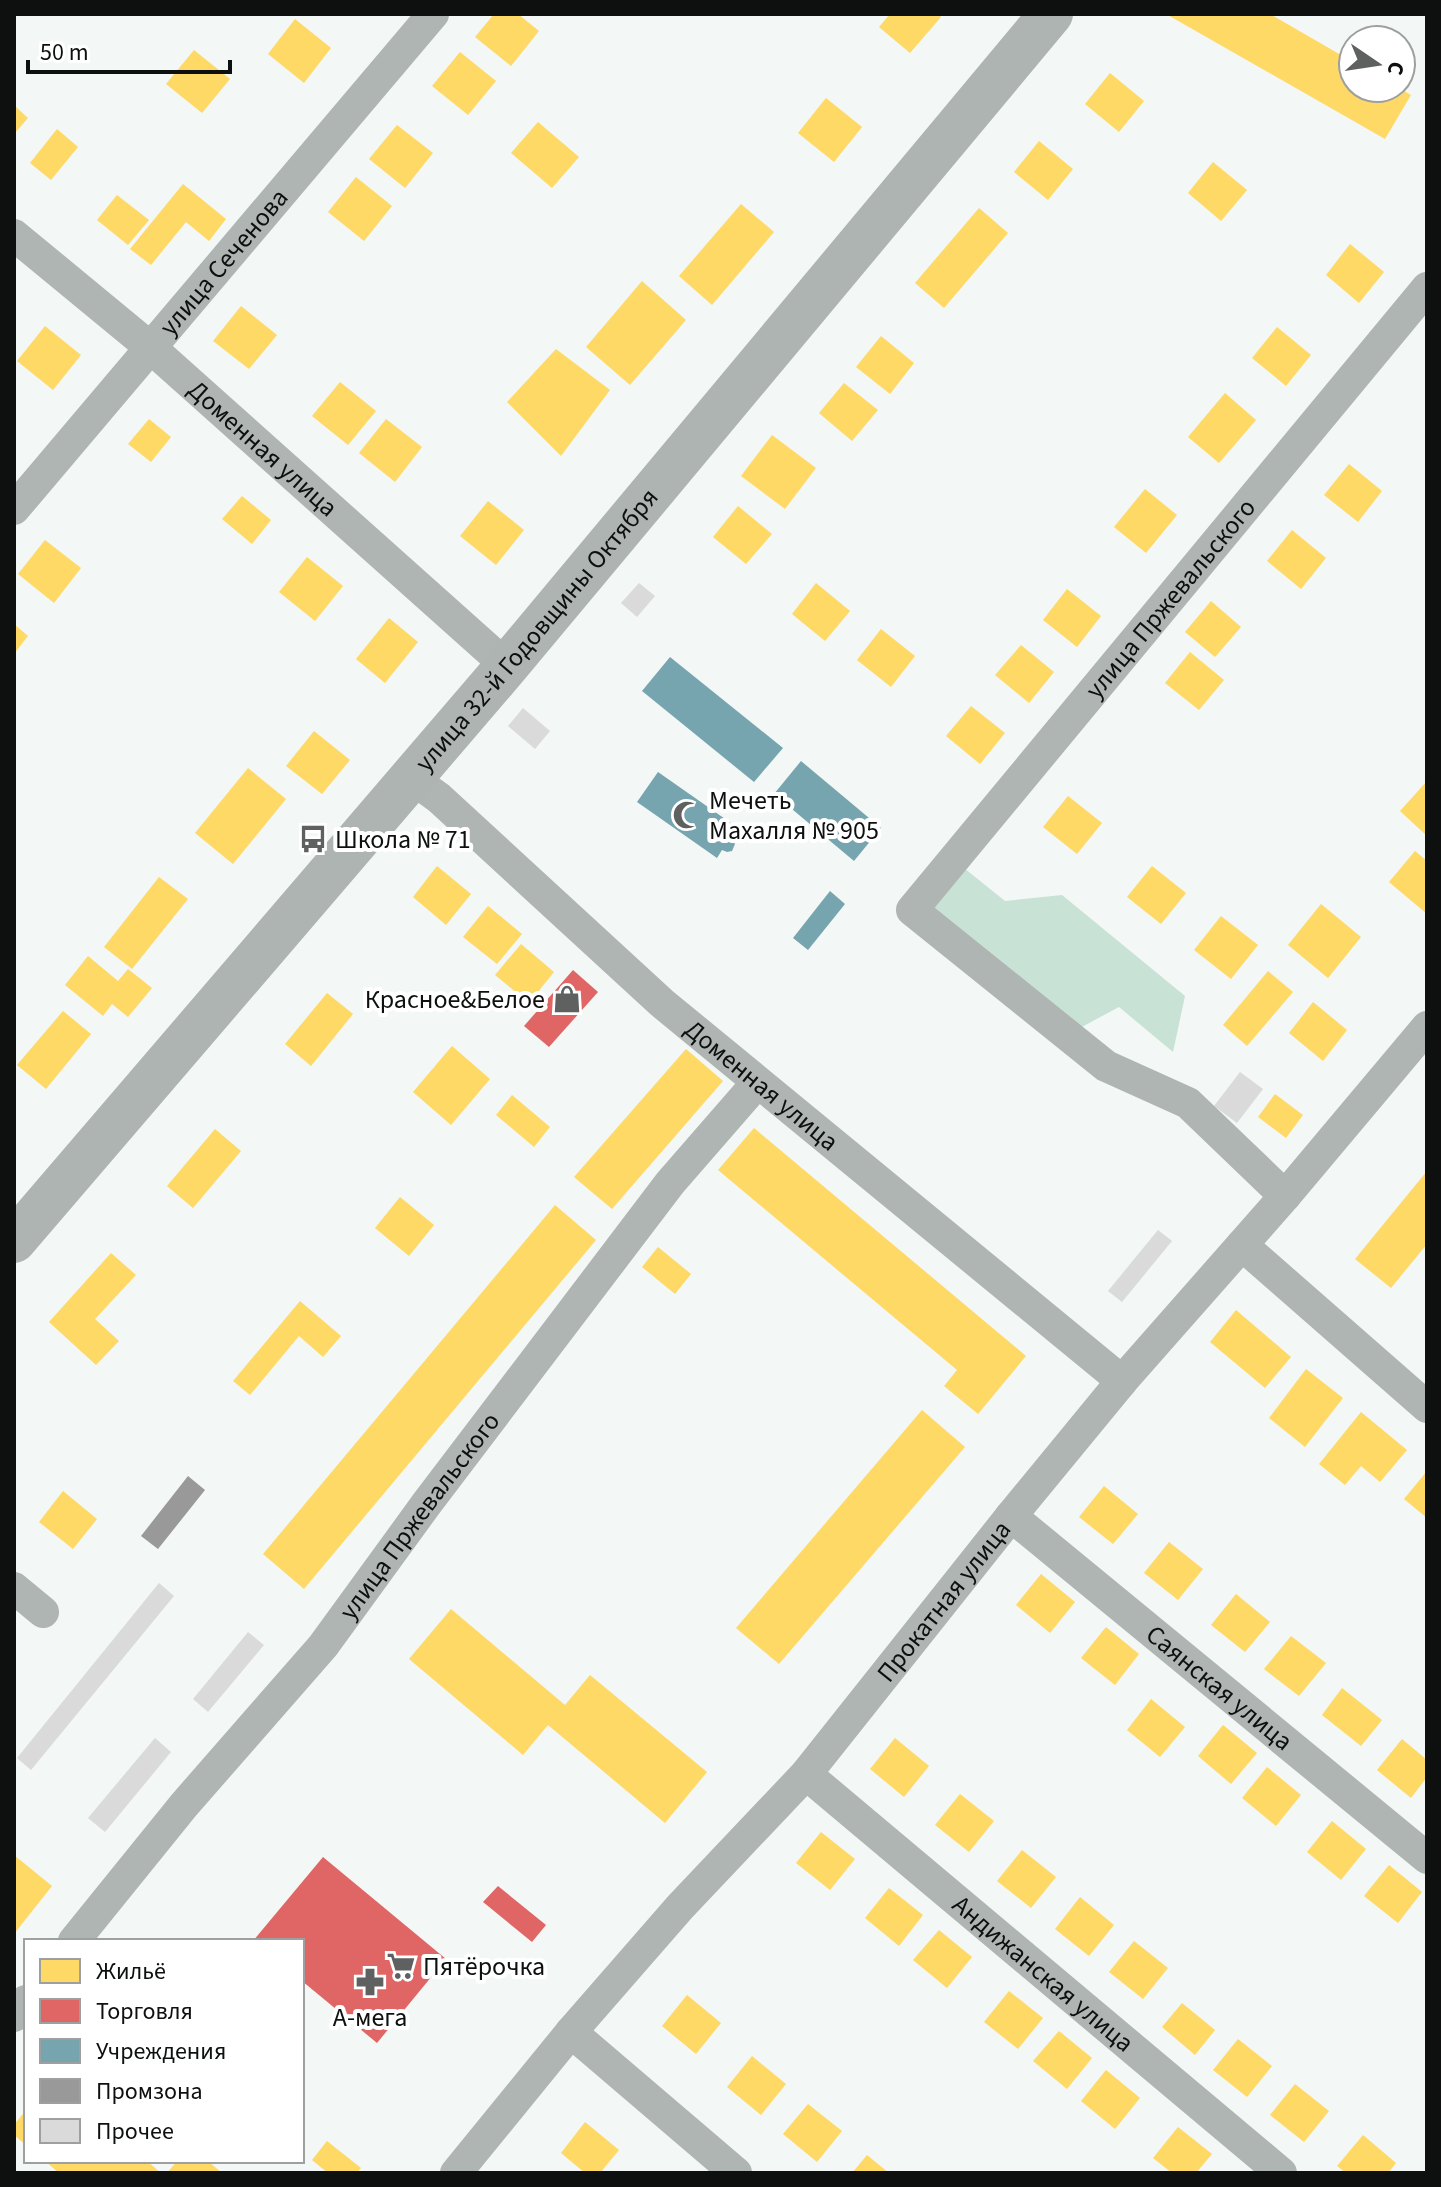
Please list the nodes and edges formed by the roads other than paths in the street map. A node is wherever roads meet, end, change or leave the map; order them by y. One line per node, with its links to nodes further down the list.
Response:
1 (433, 14): 5 (street, улица Сеченова)
2 (1051, 14): 7 (main road, улица 32-й Годовщины Октября)
3 (14, 235): 5 (street, Доменная улица)
4 (1427, 288): 11 (street, улица Пржевальского)
5 (151, 348): 6 (street, улица Сеченова); 7 (street, Доменная улица)
6 (14, 509)
7 (507, 666): 8 (main road, улица 32-й Годовщины Октября)
8 (410, 777): 10 (street, Доменная улица); 12 (main road, улица 32-й Годовщины Октября)
9 (1427, 1027): 11 (street, Прокатная улица)
10 (757, 1083): 14 (street, Доменная улица); 21 (street, улица Пржевальского)
11 (1285, 1196): 13 (street, Прокатная улица)
12 (14, 1241)
13 (1242, 1245): 14 (street, Прокатная улица); 15 (street)
14 (1122, 1381): 16 (street, Прокатная улица)
15 (1427, 1407)
16 (1011, 1516): 19 (street, Прокатная улица); 20 (street, Саянская улица)
17 (14, 1588): 18 (street)
18 (43, 1612)
19 (806, 1774): 22 (street, Прокатная улица); 25 (street, Андижанская улица)
20 (1427, 1858)
21 (76, 1939)
22 (571, 2032): 23 (street, Прокатная улица); 24 (street)
23 (456, 2173)
24 (736, 2173)
25 (1281, 2173)

